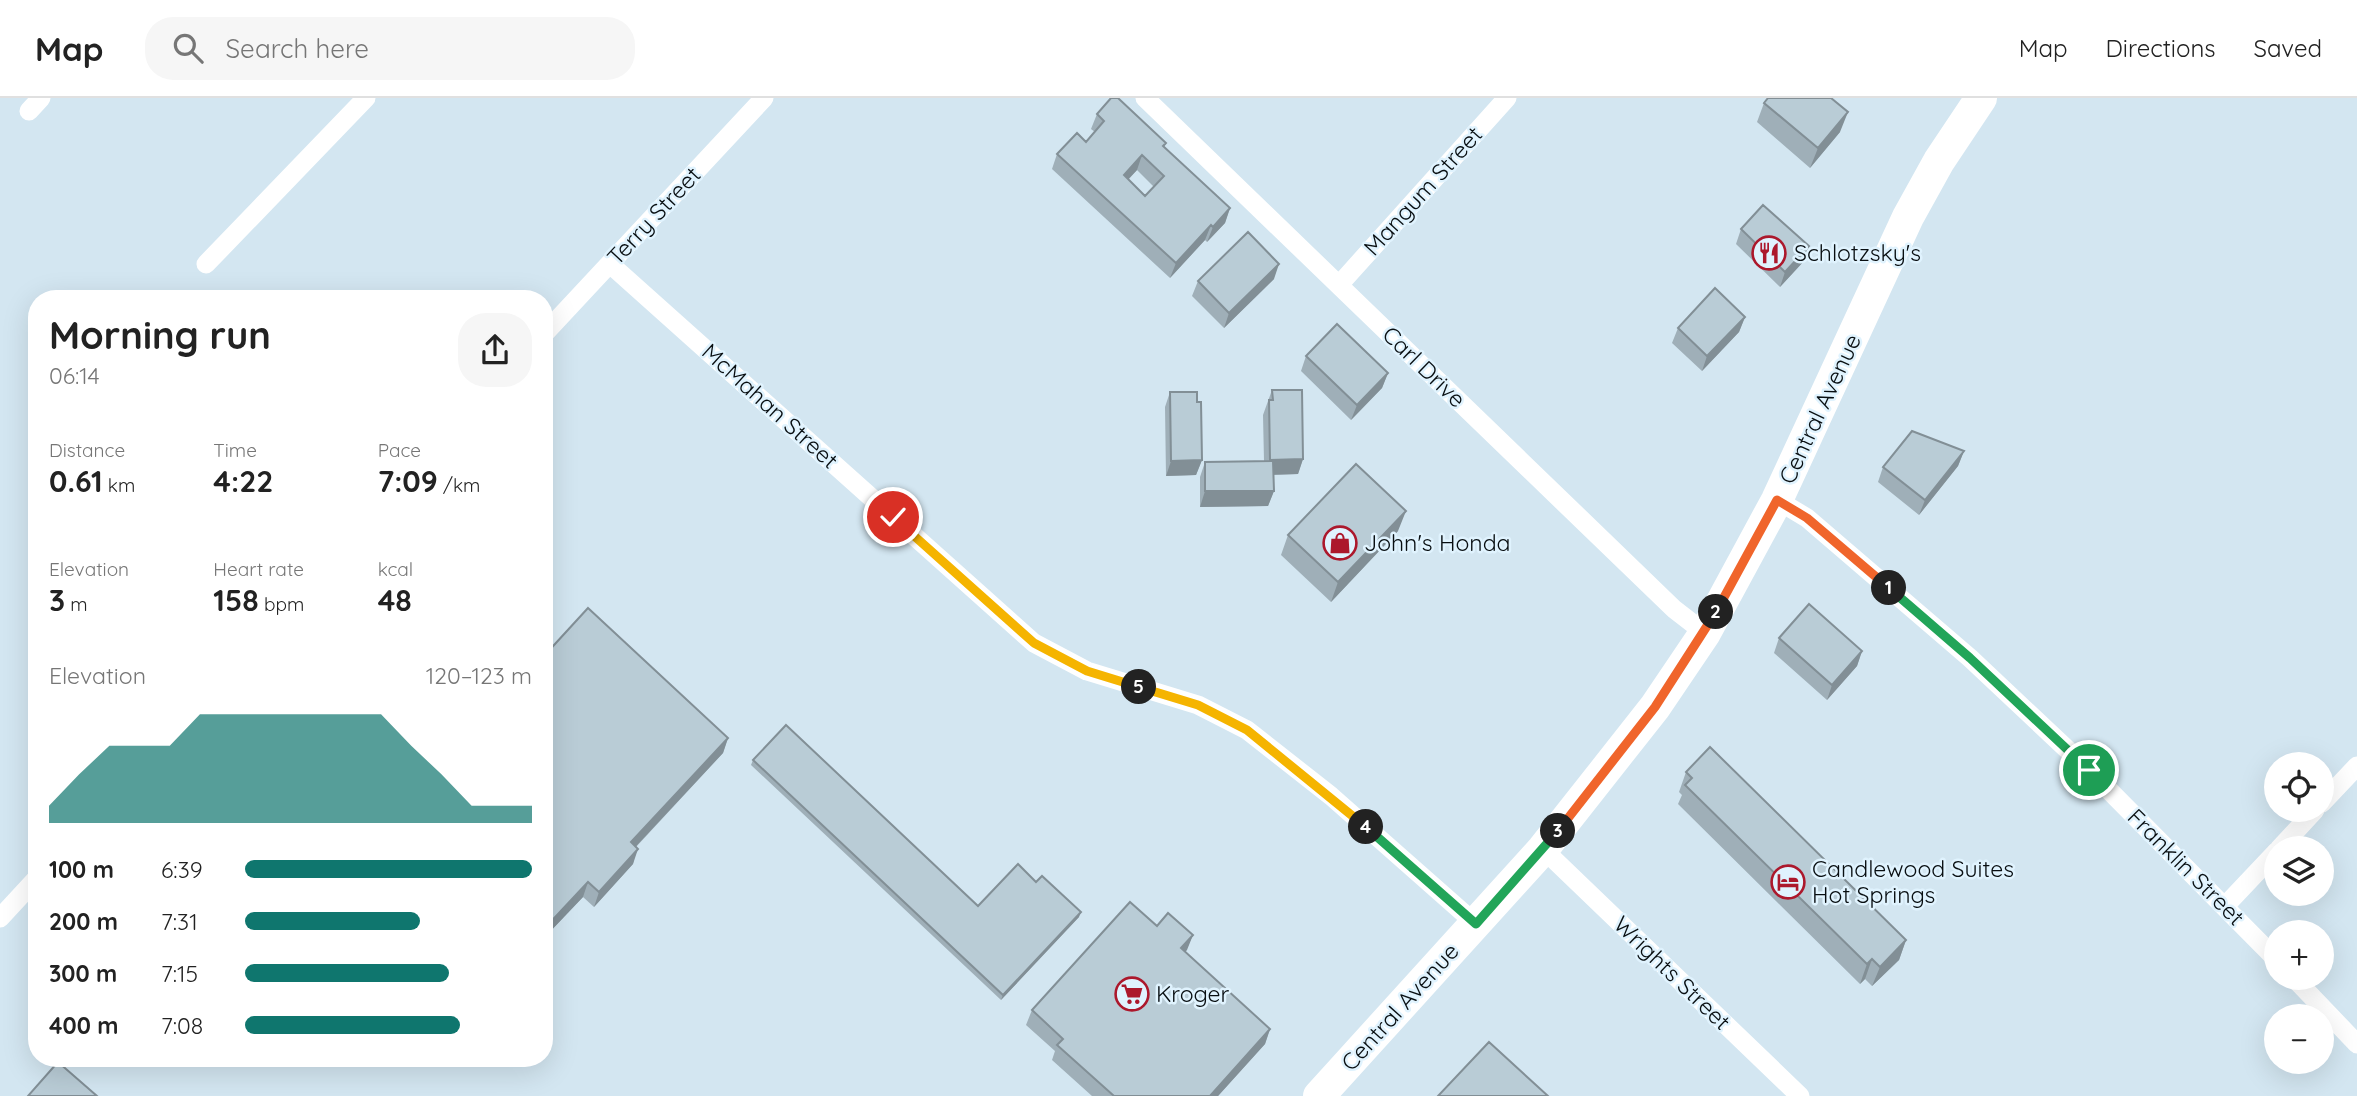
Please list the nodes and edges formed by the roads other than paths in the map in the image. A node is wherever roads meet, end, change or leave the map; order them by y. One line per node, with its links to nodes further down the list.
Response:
1 (366, 98): 6 (street)
2 (763, 98): 7 (street, Terry Street)
3 (1145, 98): 8 (street, Carl Drive)
4 (1507, 98): 8 (street, Mangum Street)
5 (1981, 98): 10 (main road, Central Avenue)
6 (206, 264)
7 (610, 264): 9 (street, Terry Street); 22 (street, McMahan Street)
8 (1339, 285): 11 (street, Carl Drive)
9 (553, 324)
10 (1777, 500): 11 (main road, Central Avenue); 20 (street, Franklin Street)
11 (1705, 633): 16 (main road, Central Avenue)
12 (2357, 766): 13 (street)
13 (2334, 790)
14 (2304, 822): 15 (street)
15 (2291, 836)
16 (1543, 849): 22 (main road, Central Avenue); 27 (street, Wrights Street)
17 (2264, 865): 20 (street)
18 (28, 883): 19 (street)
19 (7, 896): 21 (street)
20 (2225, 906): 23 (street, Franklin Street)
21 (0, 918)
22 (1476, 924): 26 (main road, Central Avenue)
23 (2264, 946)
24 (2305, 990): 25 (street)
25 (2357, 1044)
26 (1319, 1096)
27 (1800, 1096)

